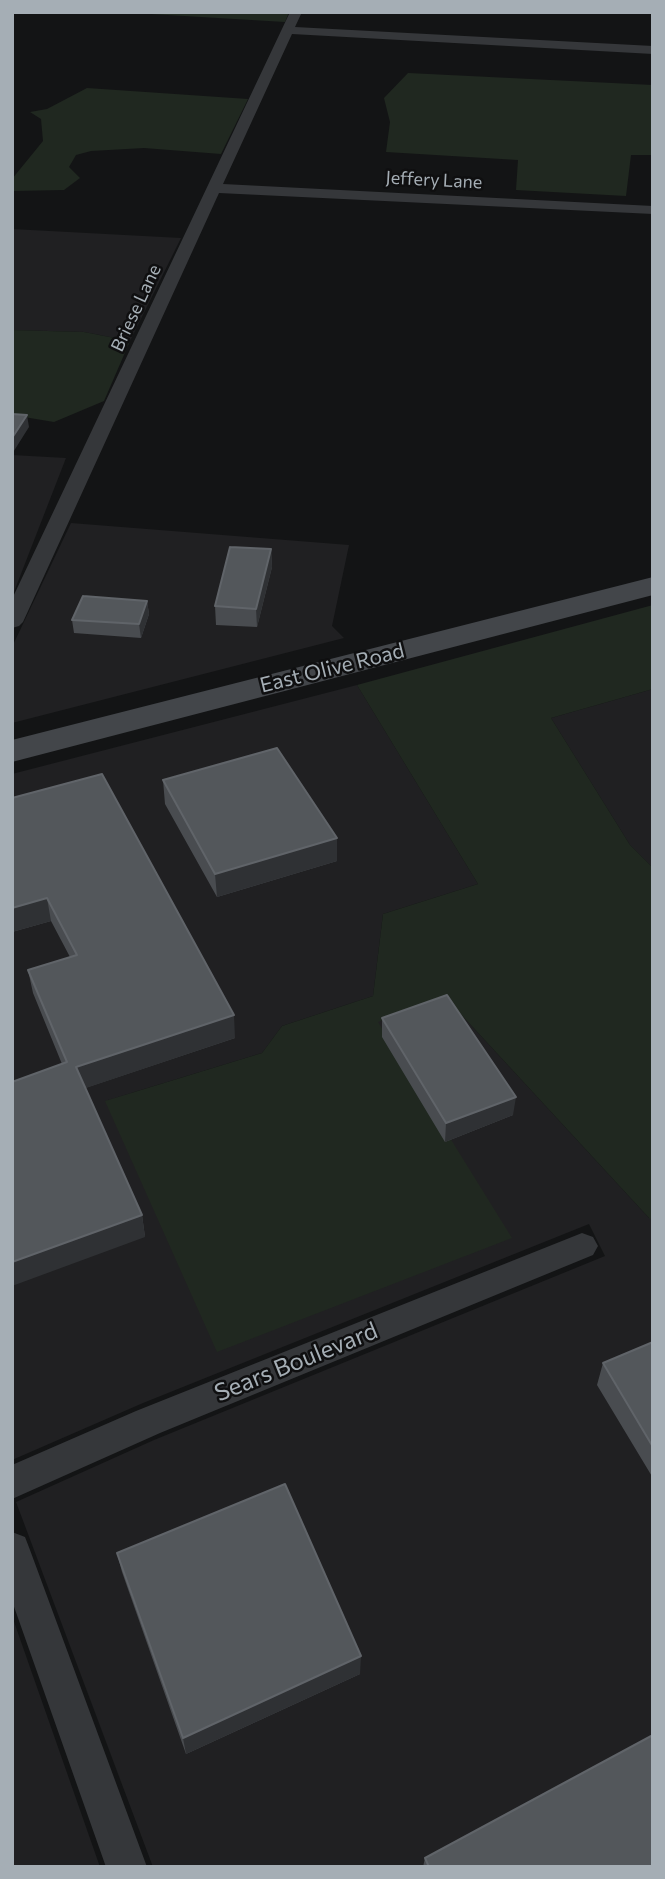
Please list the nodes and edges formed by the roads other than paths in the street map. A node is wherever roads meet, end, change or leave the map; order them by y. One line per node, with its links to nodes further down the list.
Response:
1 (296, 12): 2 (street, Briese Lane)
2 (287, 30): 3 (street); 4 (street, Briese Lane)
3 (653, 50)
4 (213, 188): 5 (street, Jeffery Lane); 7 (street, Briese Lane)
5 (653, 211)
6 (653, 586): 8 (street, East Olive Road)
7 (12, 622)
8 (12, 751)
9 (582, 1246): 10 (street, Sears Boulevard)
10 (12, 1482)
11 (12, 1550): 12 (street)
12 (127, 1867)

